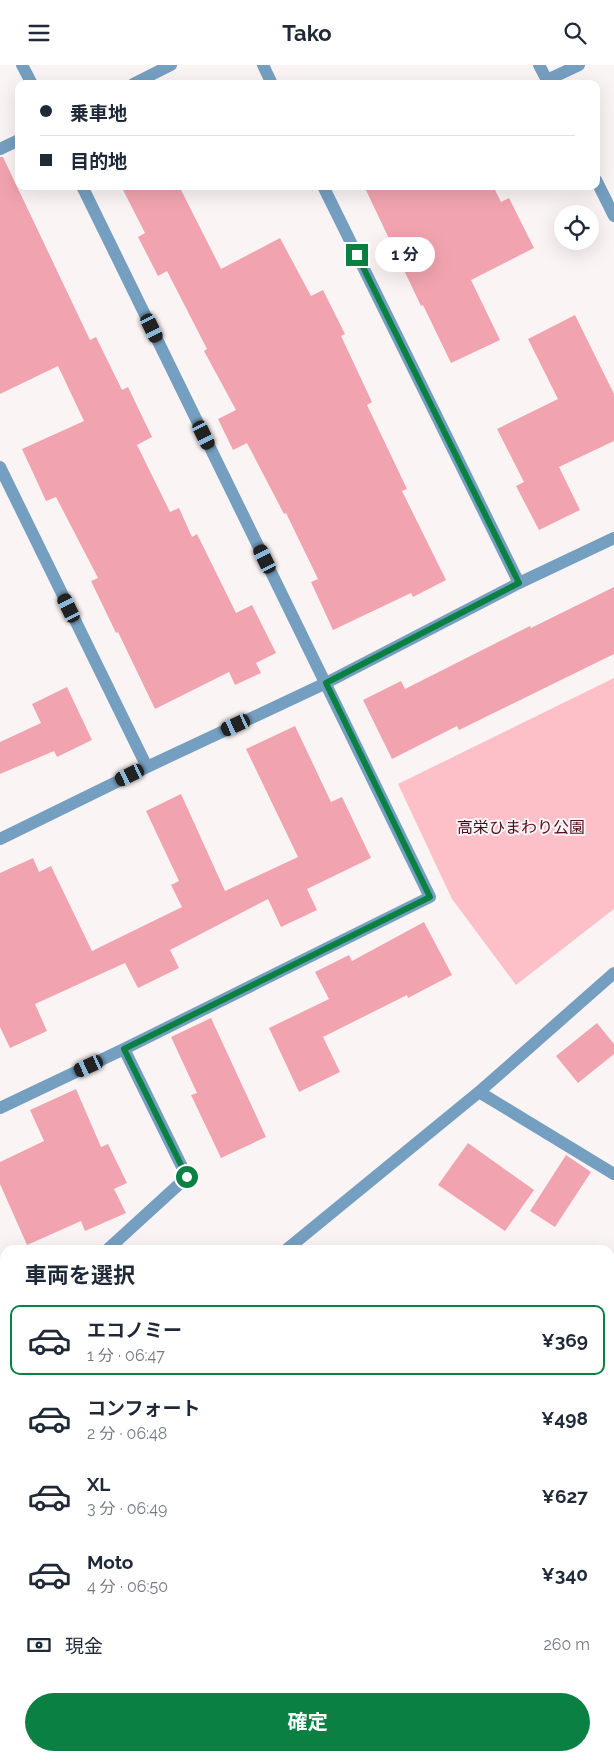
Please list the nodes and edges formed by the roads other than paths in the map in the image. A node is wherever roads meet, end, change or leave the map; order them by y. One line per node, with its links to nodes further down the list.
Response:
1 (22, 65): 6 (street)
2 (171, 65): 7 (street)
3 (263, 65): 8 (street)
4 (539, 65): 9 (street)
5 (579, 65): 10 (street)
6 (30, 80)
7 (141, 80)
8 (270, 80)
9 (547, 80)
10 (552, 80)
11 (15, 141): 12 (street)
12 (0, 149)
13 (600, 188): 16 (street)
14 (84, 190): 20 (street)
15 (325, 190): 19 (street)
16 (614, 216)
17 (0, 467): 21 (street)
18 (614, 538): 19 (street)
19 (519, 583): 20 (street)
20 (326, 683): 21 (street); 24 (street)
21 (147, 767): 22 (street)
22 (0, 839)
23 (614, 973): 25 (street)
24 (124, 1049): 26 (street); 28 (street)
25 (479, 1092): 27 (street); 29 (street)
26 (0, 1108)
27 (614, 1174)
28 (112, 1245)
29 (292, 1245)

